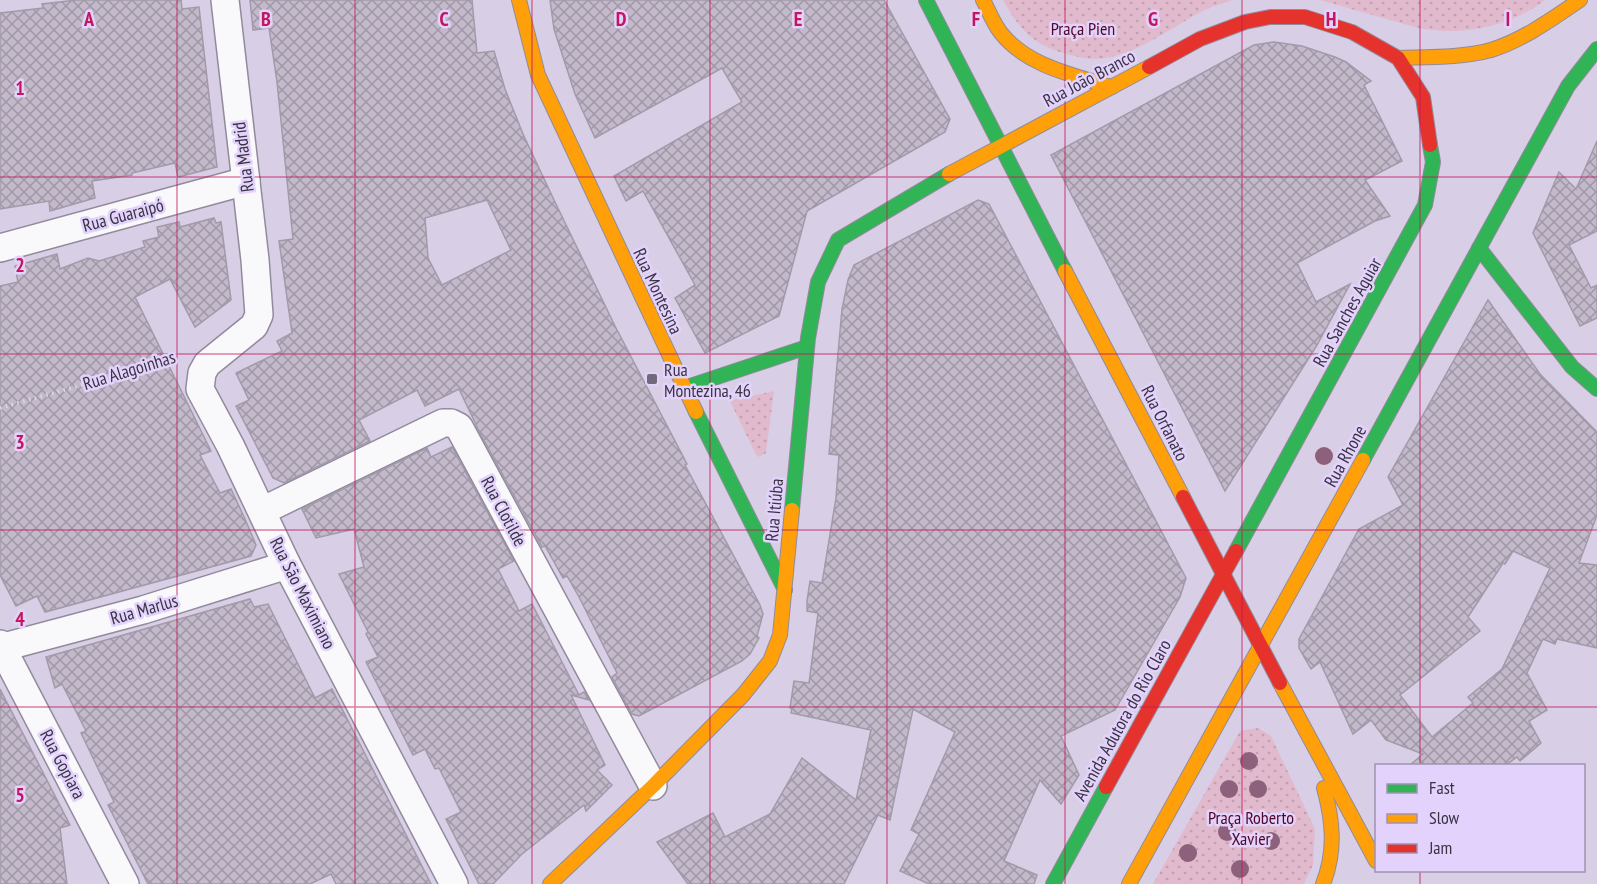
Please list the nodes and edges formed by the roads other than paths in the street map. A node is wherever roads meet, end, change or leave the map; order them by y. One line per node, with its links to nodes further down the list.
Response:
1 (225, 0): 10 (street, Rua Madrid)
2 (519, 0): 15 (main road, Rua Montesina)
3 (926, 0): 9 (main road, Rua Orfanato)
4 (983, 0): 8 (main road)
5 (1580, 0): 7 (main road)
6 (1597, 49): 12 (main road, Rua Rhone)
7 (1398, 58): 8 (main road, Rua João Branco); 19 (main road, Rua Sanches Aguiar)
8 (1112, 87): 9 (main road, Rua João Branco)
9 (1000, 146): 14 (main road, Rua Itiúba); 19 (main road, Rua Orfanato)
10 (246, 182): 11 (street, Rua Guaraipó); 13 (street, Rua Madrid)
11 (0, 248)
12 (1479, 248): 16 (main road); 21 (main road, Rua Rhone)
13 (259, 315): 17 (street, Rua São Maximiano)
14 (807, 347): 15 (main road); 20 (main road, Rua Itiúba)
15 (684, 388): 20 (main road, Rua Montesina)
16 (1597, 389)
17 (261, 511): 18 (street, Rua São Maximiano); 24 (street, Rua Clotilde)
18 (287, 565): 22 (street, Rua Marlus); 27 (street, Rua São Maximiano)
19 (1223, 573): 21 (main road, Rua Orfanato); 29 (main road, Avenida Adutora do Rio Claro)
20 (784, 590): 24 (main road, Rua Itiúba)
21 (1261, 645): 23 (main road, Rua Orfanato); 30 (main road, Rua Rhone)
22 (1, 646): 26 (street, Rua Gopiara)
23 (1310, 740): 25 (main road, Rua Orfanato); 31 (main road)
24 (653, 786): 28 (main road, Rua Itiúba)
25 (1375, 857)
26 (125, 884)
27 (454, 884)
28 (550, 884)
29 (1053, 884)
30 (1129, 884)
31 (1323, 884)

